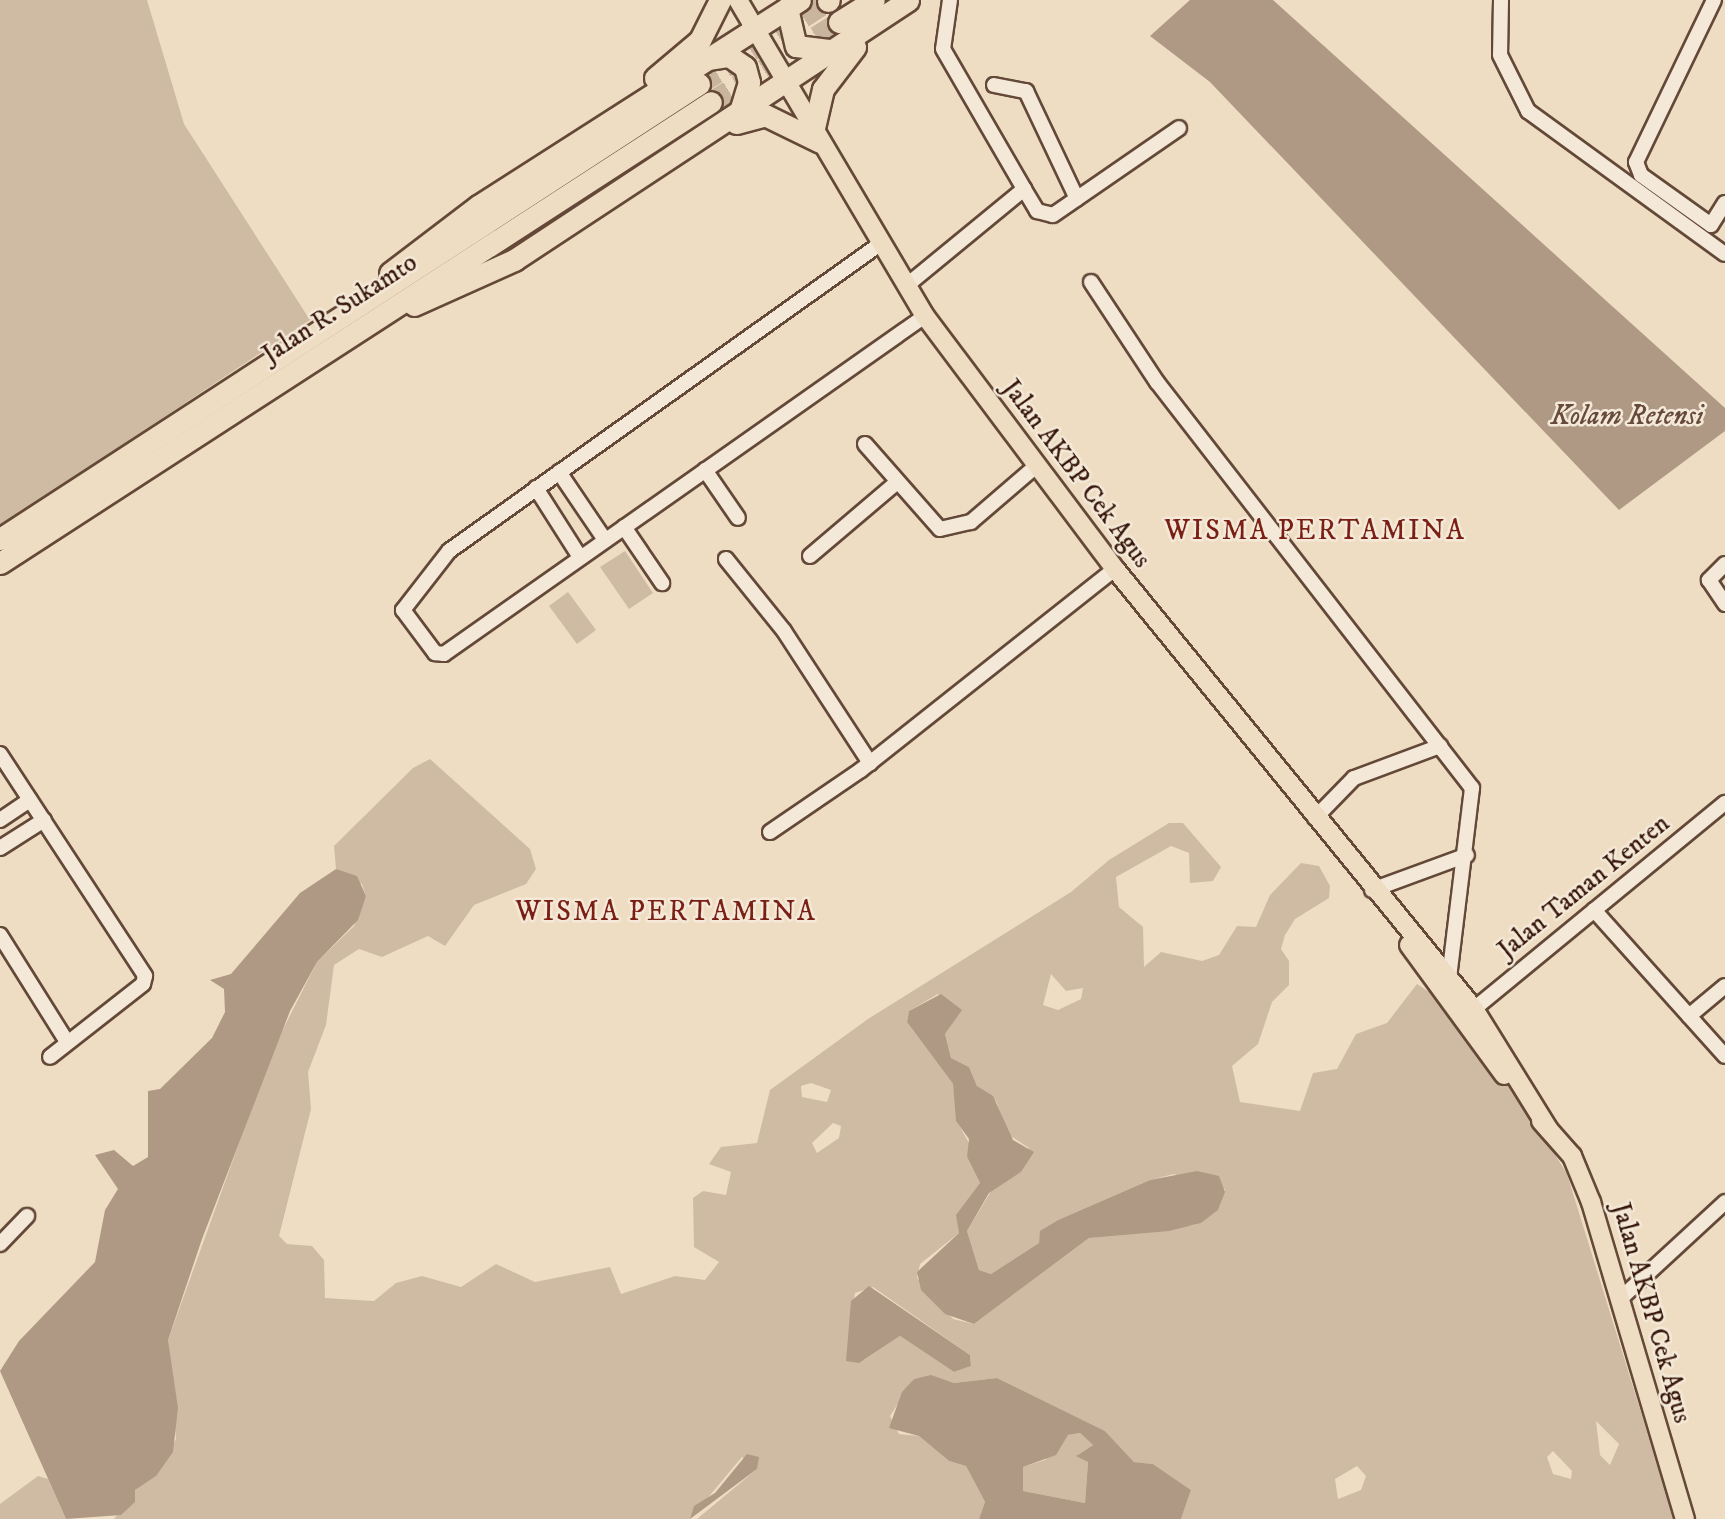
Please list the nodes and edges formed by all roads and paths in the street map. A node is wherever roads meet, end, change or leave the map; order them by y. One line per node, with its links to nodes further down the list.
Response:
1 (720, 0): 17 (highway)
2 (738, 0): 10 (main road, Jalan AKBP Cek Agus)
3 (874, 0): 9 (highway)
4 (950, 0): 21 (street)
5 (1501, 0): 26 (street)
6 (1714, 0): 24 (street)
7 (794, 4): 10 (highway); 11 (highway)
8 (901, 5): 11 (highway); 19 (highway)
9 (839, 22)
10 (754, 29): 12 (highway); 13 (main road, Jalan AKBP Cek Agus)
11 (835, 51): 13 (highway)
12 (707, 60): 16 (highway); 17 (highway)
13 (786, 85): 16 (highway); 19 (main road, Jalan AKBP Cek Agus)
14 (994, 85): 22 (street)
15 (705, 93): 31 (highway, Jalan R. Sukamto)
16 (740, 111): 20 (highway)
17 (601, 126): 31 (highway)
18 (1179, 128): 22 (street)
19 (817, 137): 20 (highway); 27 (main road, Jalan AKBP Cek Agus)
20 (678, 155): 31 (highway)
21 (1024, 189): 22 (street); 30 (street)
22 (1077, 199)
23 (1725, 203): 24 (street)
24 (1711, 225): 25 (street); 26 (street)
25 (1725, 234)
26 (1702, 238): 28 (street)
27 (880, 244): 30 (main road, Jalan AKBP Cek Agus); 36 (street)
28 (1725, 254)
29 (1091, 282): 51 (street)
30 (906, 286): 32 (main road, Jalan AKBP Cek Agus)
31 (368, 311): 41 (highway, Jalan R. Sukamto); 46 (highway, Jalan R. Sukamto)
32 (925, 316): 34 (main road, Jalan AKBP Cek Agus); 35 (street)
33 (865, 444): 37 (street)
34 (1035, 467): 37 (street); 48 (main road, Jalan AKBP Cek Agus)
35 (705, 471): 39 (street); 40 (street)
36 (559, 472): 38 (street); 42 (street)
37 (895, 484): 43 (street)
38 (536, 488): 44 (street); 44 (street)
39 (738, 517)
40 (624, 527): 42 (street); 49 (street)
41 (0, 539)
42 (605, 540): 44 (street)
43 (810, 556)
44 (580, 557)
45 (726, 559): 53 (street)
46 (0, 563)
47 (1725, 564): 50 (street)
48 (1115, 569): 53 (street); 56 (main road, Jalan AKBP Cek Agus)
49 (662, 583)
50 (1725, 604)
51 (1440, 746): 56 (street); 61 (street)
52 (0, 754): 54 (street)
53 (870, 763): 59 (street)
54 (30, 800): 57 (street); 58 (street)
55 (1725, 803): 63 (street, Jalan Taman Kenten)
56 (1315, 818): 62 (main road, Jalan AKBP Cek Agus)
57 (0, 820)
58 (44, 820): 60 (street); 69 (street)
59 (770, 832)
60 (0, 848)
61 (1467, 855): 62 (street); 65 (street)
62 (1372, 890): 65 (main road, Jalan AKBP Cek Agus); 72 (main road, Jalan AKBP Cek Agus)
63 (1594, 910): 67 (street, Jalan Taman Kenten); 68 (street)
64 (0, 935): 69 (street)
65 (1449, 976): 67 (main road, Jalan AKBP Cek Agus)
66 (1725, 986): 68 (street)
67 (1474, 1009): 72 (main road, Jalan AKBP Cek Agus)
68 (1689, 1016): 70 (street)
69 (67, 1042): 71 (street)
70 (1725, 1056)
71 (50, 1057)
72 (1549, 1130): 76 (main road, Jalan AKBP Cek Agus)
73 (1725, 1202): 76 (street)
74 (27, 1216): 75 (street)
75 (0, 1244)
76 (1620, 1299): 77 (main road, Jalan AKBP Cek Agus)
77 (1685, 1519)

